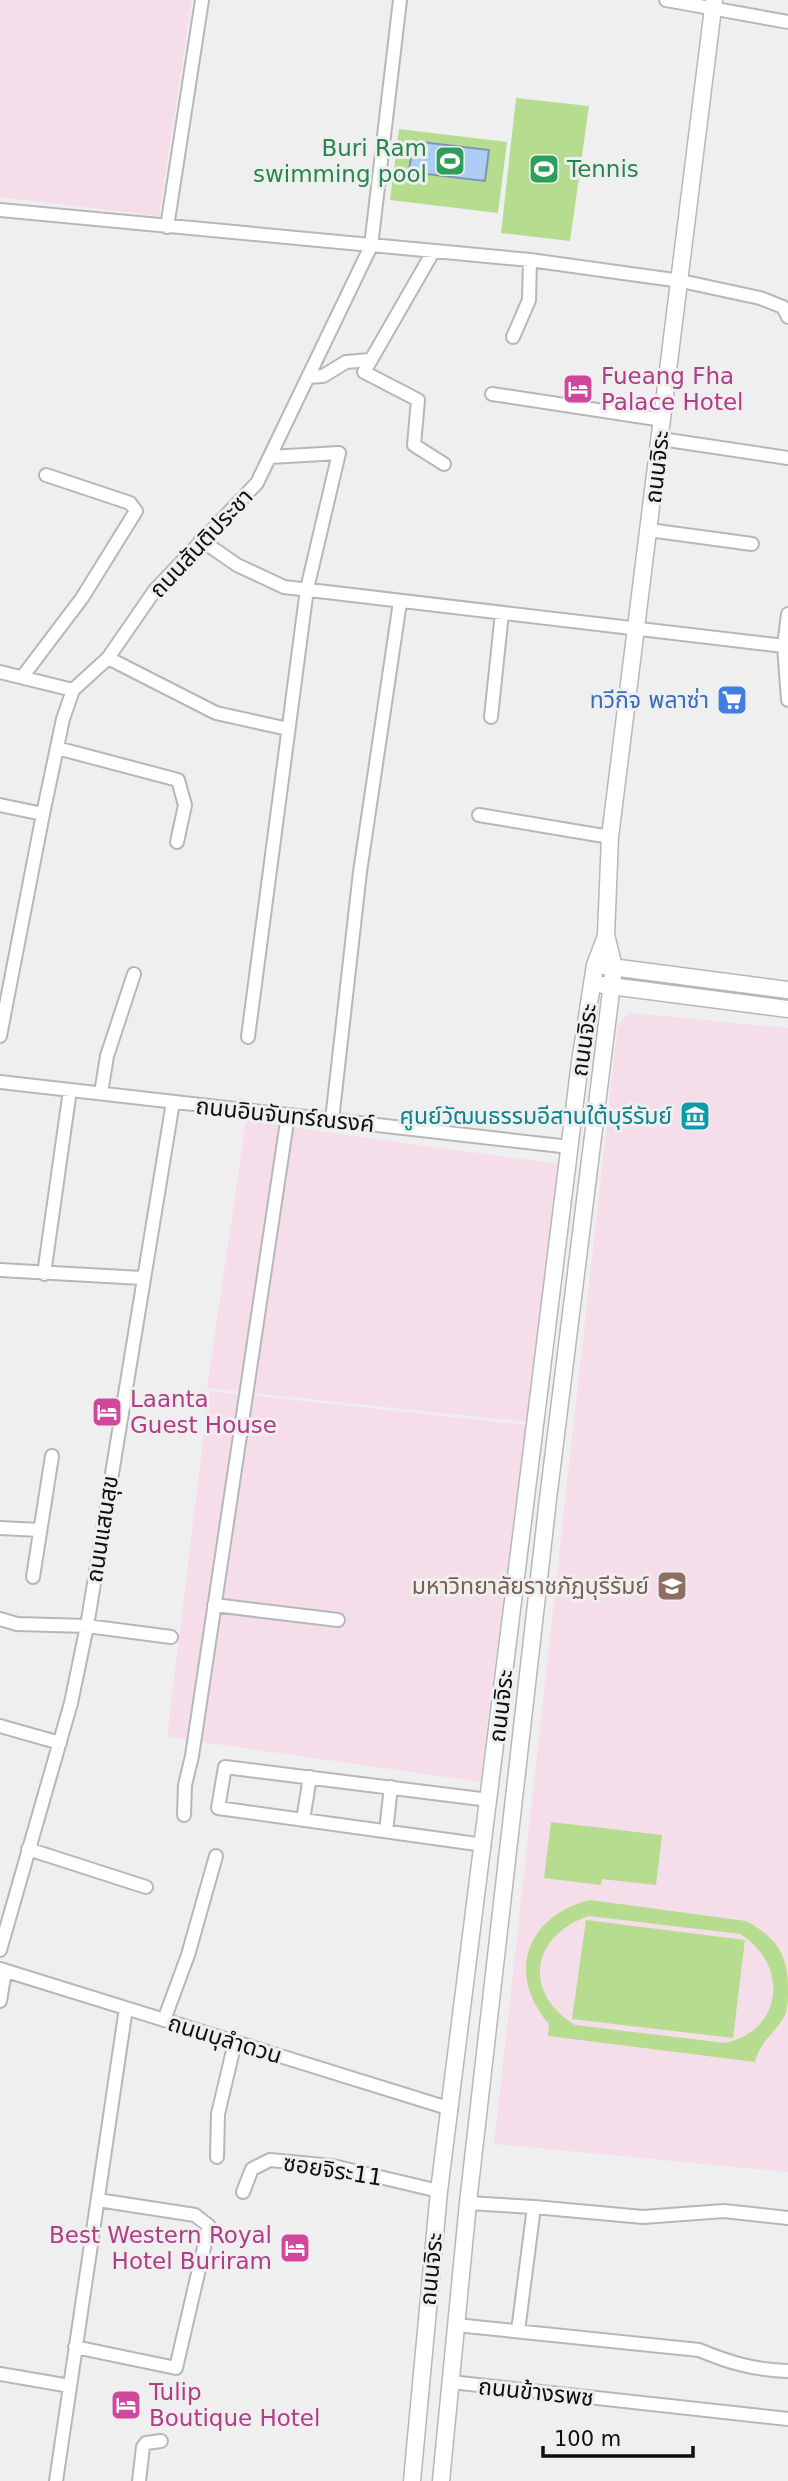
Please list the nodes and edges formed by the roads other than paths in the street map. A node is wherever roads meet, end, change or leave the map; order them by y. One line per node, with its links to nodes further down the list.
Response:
1 (202, 0): 7 (street)
2 (400, 0): 8 (street, ถนนสันติประชา)
3 (666, 0): 4 (street)
4 (714, 5): 5 (street); 11 (main road, ถนนจิระ)
5 (788, 22)
6 (0, 210): 7 (street)
7 (167, 227): 8 (street)
8 (371, 246): 9 (street); 15 (street, ถนนสันติประชา)
9 (433, 252): 10 (street); 14 (street)
10 (530, 260): 11 (street); 13 (street)
11 (681, 281): 12 (street); 17 (main road, ถนนจิระ)
12 (788, 317)
13 (513, 337)
14 (370, 360): 15 (street); 21 (street)
15 (308, 377): 19 (street, ถนนสันติประชา)
16 (492, 394): 17 (street)
17 (663, 420): 18 (main road, ถนนจิระ)
18 (661, 439): 20 (street); 23 (main road, ถนนจิระ)
19 (270, 457): 24 (street, ถนนสันติประชา); 26 (street)
20 (788, 458)
21 (444, 464)
22 (46, 475): 34 (street)
23 (649, 530): 25 (street); 30 (main road, ถนนจิระ)
24 (201, 540): 26 (street); 32 (street, ถนนสันติประชา)
25 (752, 544)
26 (307, 589): 27 (street); 38 (street)
27 (400, 602): 28 (street); 60 (street)
28 (502, 613): 30 (street); 37 (street)
29 (788, 614): 31 (street)
30 (637, 629): 31 (street); 43 (main road, ถนนจิระ)
31 (785, 646): 36 (street)
32 (108, 658): 35 (street, ถนนสันติประชา); 38 (street)
33 (0, 672): 34 (street)
34 (23, 677): 35 (street)
35 (73, 690): 39 (street)
36 (788, 700)
37 (491, 717)
38 (288, 729): 54 (street)
39 (57, 748): 41 (street); 44 (street)
40 (0, 805): 41 (street)
41 (43, 814): 53 (street)
42 (479, 815): 43 (street)
43 (610, 837): 45 (main road, ถนนจิระ)
44 (177, 842)
45 (606, 935): 46 (main road, ถนนจิระ); 47 (main road, ถนนจิระ)
46 (595, 965): 47 (main road); 49 (main road, ถนนจิระ)
47 (614, 967): 50 (main road, ถนนจิระ); 51 (main road)
48 (134, 974): 57 (street)
49 (592, 984): 50 (main road); 61 (main road, ถนนจิระ)
50 (612, 987): 52 (main road); 67 (main road, ถนนจิระ)
51 (788, 990)
52 (788, 1009)
53 (0, 1036)
54 (248, 1037)
55 (0, 1082): 56 (street, ถนนอินจันทร์ณรงค์)
56 (70, 1090): 57 (street, ถนนอินจันทร์ณรงค์); 63 (street)
57 (101, 1093): 58 (street, ถนนอินจันทร์ณรงค์)
58 (173, 1102): 59 (street, ถนนอินจันทร์ณรงค์); 64 (street, ถนนแสนสุข)
59 (288, 1115): 60 (street, ถนนอินจันทร์ณรงค์); 73 (street)
60 (332, 1120): 61 (street, ถนนอินจันทร์ณรงค์)
61 (570, 1147): 66 (main road, ถนนจิระ)
62 (0, 1270): 63 (street)
63 (44, 1274): 64 (street)
64 (142, 1278): 76 (street, ถนนแสนสุข)
65 (52, 1456): 71 (street)
66 (526, 1497): 67 (main road); 68 (main road, ถนนจิระ)
67 (548, 1499): 69 (main road, ถนนจิระ)
68 (523, 1521): 69 (main road); 82 (main road, ถนนจิระ)
69 (546, 1523): 97 (main road, ถนนจิระ)
70 (0, 1528): 71 (street)
71 (40, 1530): 72 (street)
72 (33, 1577)
73 (214, 1605): 75 (street); 83 (street)
74 (0, 1619): 76 (street)
75 (338, 1620)
76 (87, 1626): 77 (street); 79 (street, ถนนแสนสุข)
77 (172, 1637)
78 (0, 1726): 79 (street)
79 (60, 1743): 87 (street, ถนนแสนสุข)
80 (310, 1777): 81 (street); 84 (street); 84 (street)
81 (391, 1787): 82 (street); 85 (street)
82 (489, 1800): 86 (main road, ถนนจิระ)
83 (184, 1815)
84 (303, 1820): 85 (street)
85 (386, 1831): 86 (street)
86 (484, 1845): 96 (main road, ถนนจิระ)
87 (28, 1849): 89 (street); 90 (street, ถนนแสนสุข)
88 (216, 1856): 94 (street)
89 (146, 1887)
90 (0, 1950)
91 (3, 1970): 92 (street); 93 (street, ถนนบุลำดวน)
92 (0, 2000)
93 (126, 2008): 94 (street, ถนนบุลำดวน); 101 (street)
94 (164, 2020): 95 (street, ถนนบุลำดวน)
95 (235, 2042): 96 (street, ถนนบุลำดวน); 98 (street)
96 (451, 2109): 97 (main road); 99 (main road, ถนนจิระ)
97 (478, 2114): 102 (main road, ถนนจิระ)
98 (217, 2157)
99 (439, 2191): 100 (street, ซอยจิระ11); 116 (main road, ถนนจิระ)
100 (243, 2192)
101 (98, 2200): 107 (street); 107 (street)
102 (468, 2203): 103 (street); 105 (main road, ถนนจิระ)
103 (534, 2207): 104 (street); 106 (street)
104 (788, 2218)
105 (456, 2325): 106 (street); 110 (main road, ถนนจิระ)
106 (518, 2332): 108 (street)
107 (75, 2347): 111 (street)
108 (788, 2371)
109 (0, 2374): 111 (street)
110 (451, 2382): 112 (street, ถนนข้างรพช); 117 (main road, ถนนจิระ)
111 (70, 2386): 114 (street)
112 (788, 2419)
113 (161, 2441): 115 (street)
114 (56, 2481)
115 (139, 2481)
116 (412, 2481)
117 (441, 2481)

